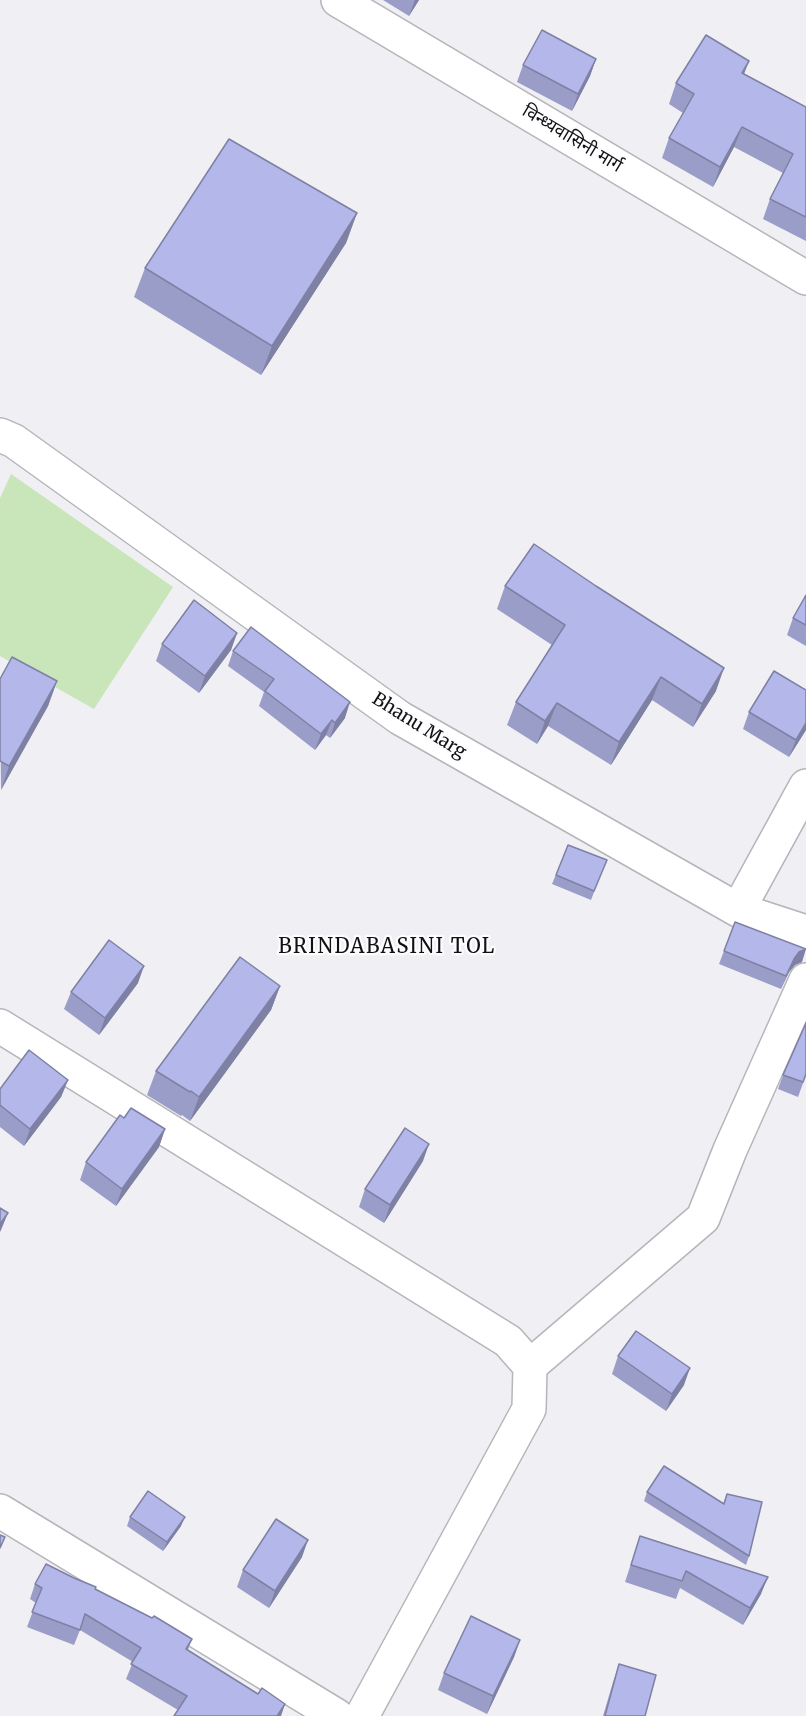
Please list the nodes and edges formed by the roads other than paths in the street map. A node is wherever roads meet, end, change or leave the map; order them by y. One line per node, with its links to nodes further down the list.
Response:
1 (338, 0): 2 (street, विन्ध्यवासिनी मार्ग)
2 (806, 278)
3 (0, 435): 5 (street, Bhanu Marg)
4 (806, 786): 5 (street)
5 (738, 910): 6 (street, Bhanu Marg)
6 (806, 932)
7 (806, 980): 9 (street)
8 (0, 1026): 9 (street)
9 (530, 1366): 12 (street)
10 (0, 1512): 11 (street)
11 (337, 1716)
12 (362, 1716)

